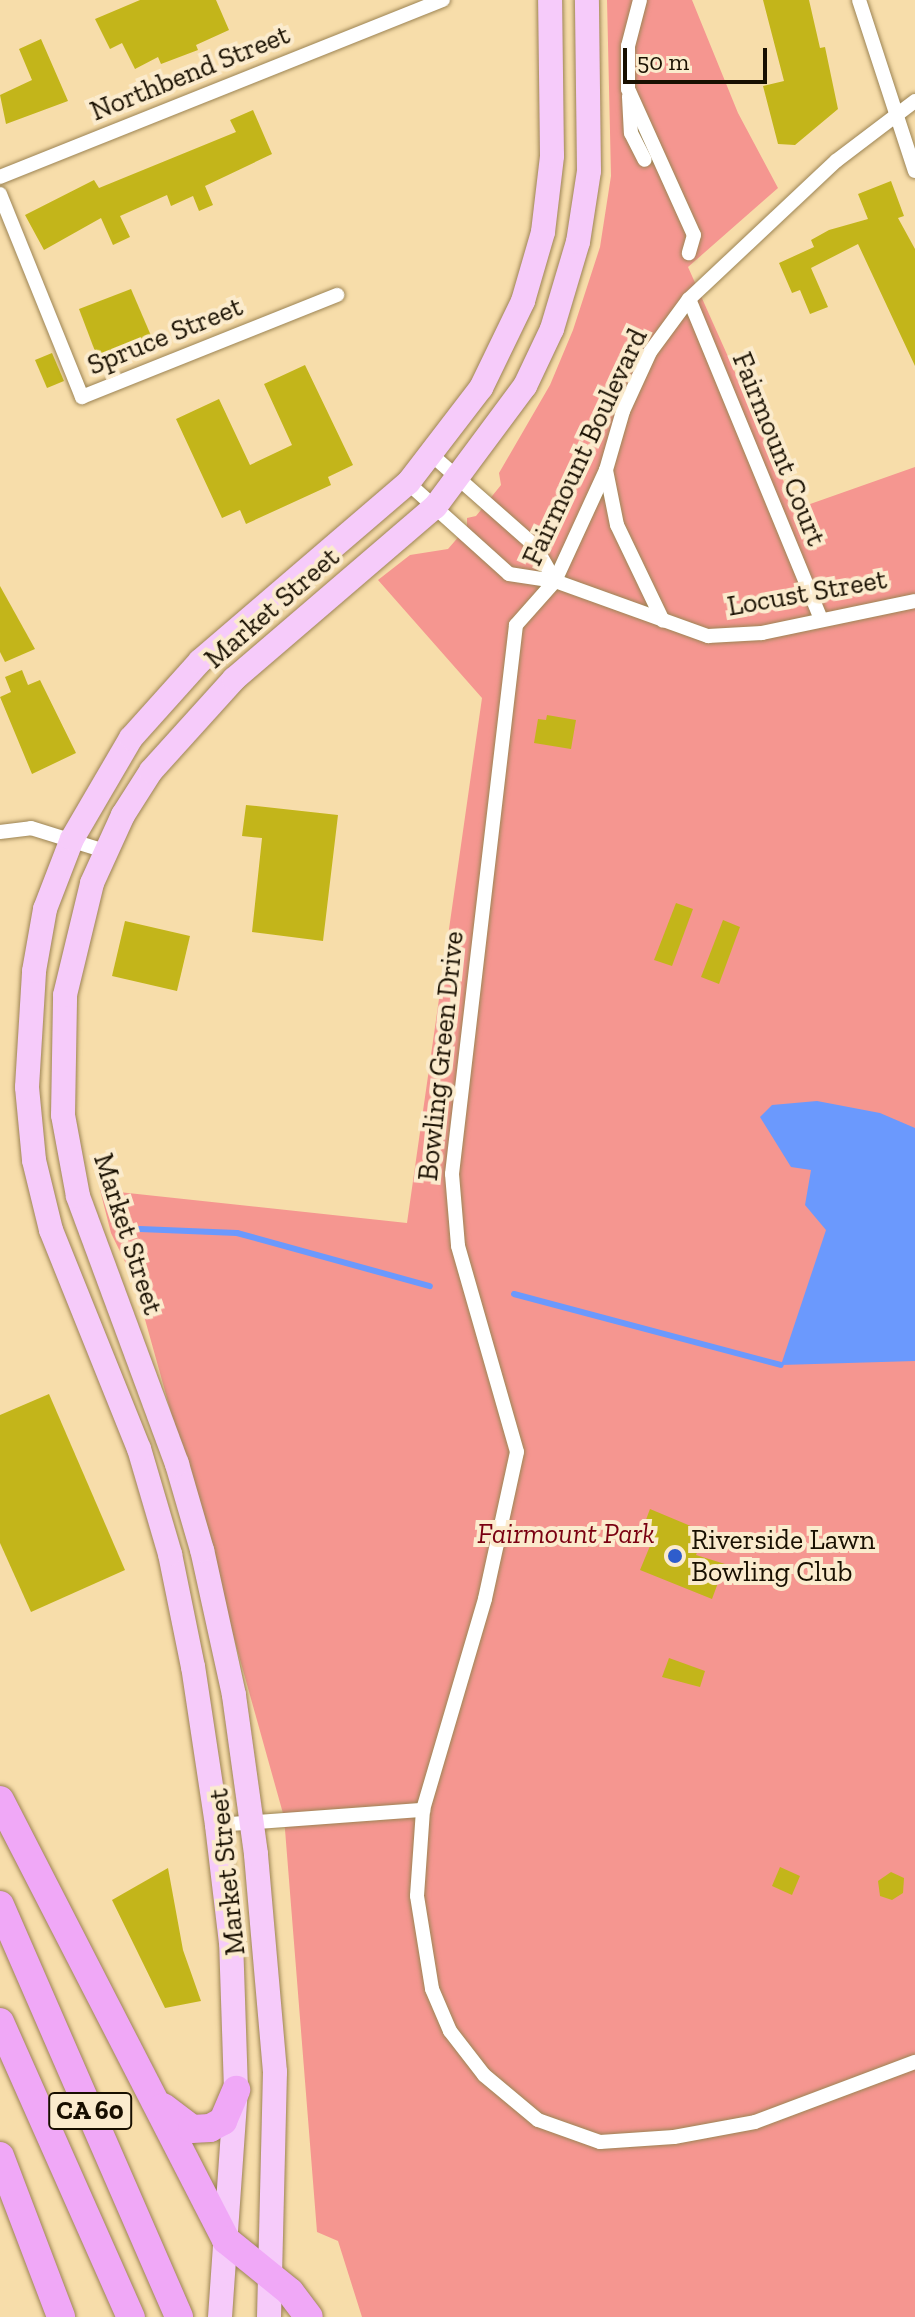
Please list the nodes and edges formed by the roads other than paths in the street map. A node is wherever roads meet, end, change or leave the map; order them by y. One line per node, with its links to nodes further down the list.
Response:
1 (443, 0): 11 (street, Northbend Street)
2 (550, 0): 16 (main road, Market Street)
3 (587, 0): 18 (main road, Market Street)
4 (640, 0): 6 (street)
5 (859, 0): 8 (street)
6 (628, 89): 9 (street); 13 (street)
7 (915, 101): 8 (street, Fairmount Boulevard)
8 (894, 118): 10 (street); 15 (street, Fairmount Boulevard)
9 (645, 160)
10 (915, 171)
11 (0, 177)
12 (0, 194): 14 (street, Spruce Street)
13 (689, 253)
14 (337, 295)
15 (689, 299): 17 (street, Fairmount Boulevard); 23 (street, Fairmount Court)
16 (433, 456): 18 (street); 19 (main road, Market Street)
17 (606, 470): 21 (street, Fairmount Boulevard); 24 (street)
18 (460, 479): 20 (main road, Market Street); 21 (street)
19 (408, 483): 20 (street); 27 (main road, Market Street)
20 (435, 507): 21 (street); 28 (main road, Market Street)
21 (555, 581): 24 (street, Locust Street); 25 (street, Fairmount Boulevard)
22 (915, 601): 23 (street, Locust Street)
23 (821, 619): 24 (street, Locust Street)
24 (663, 621)
25 (516, 625): 30 (street, Bowling Green Drive)
26 (0, 832): 27 (street)
27 (72, 839): 28 (street); 32 (main road, Market Street)
28 (105, 851): 31 (main road, Market Street)
29 (0, 1800): 37 (highway)
30 (423, 1810): 31 (street); 35 (street, Bowling Green Drive)
31 (252, 1820): 32 (street); 40 (main road, Market Street)
32 (217, 1825): 36 (main road, Market Street)
33 (0, 1905): 43 (highway, CA 60)
34 (0, 2022): 42 (highway, CA 60)
35 (915, 2062)
36 (236, 2090): 37 (highway); 39 (main road, Market Street)
37 (153, 2096): 39 (highway)
38 (0, 2156): 41 (highway)
39 (226, 2240): 40 (highway); 44 (main road, Market Street)
40 (272, 2281): 45 (main road, Market Street); 46 (highway)
41 (61, 2317)
42 (131, 2317)
43 (179, 2317)
44 (220, 2317)
45 (269, 2317)
46 (309, 2317)

